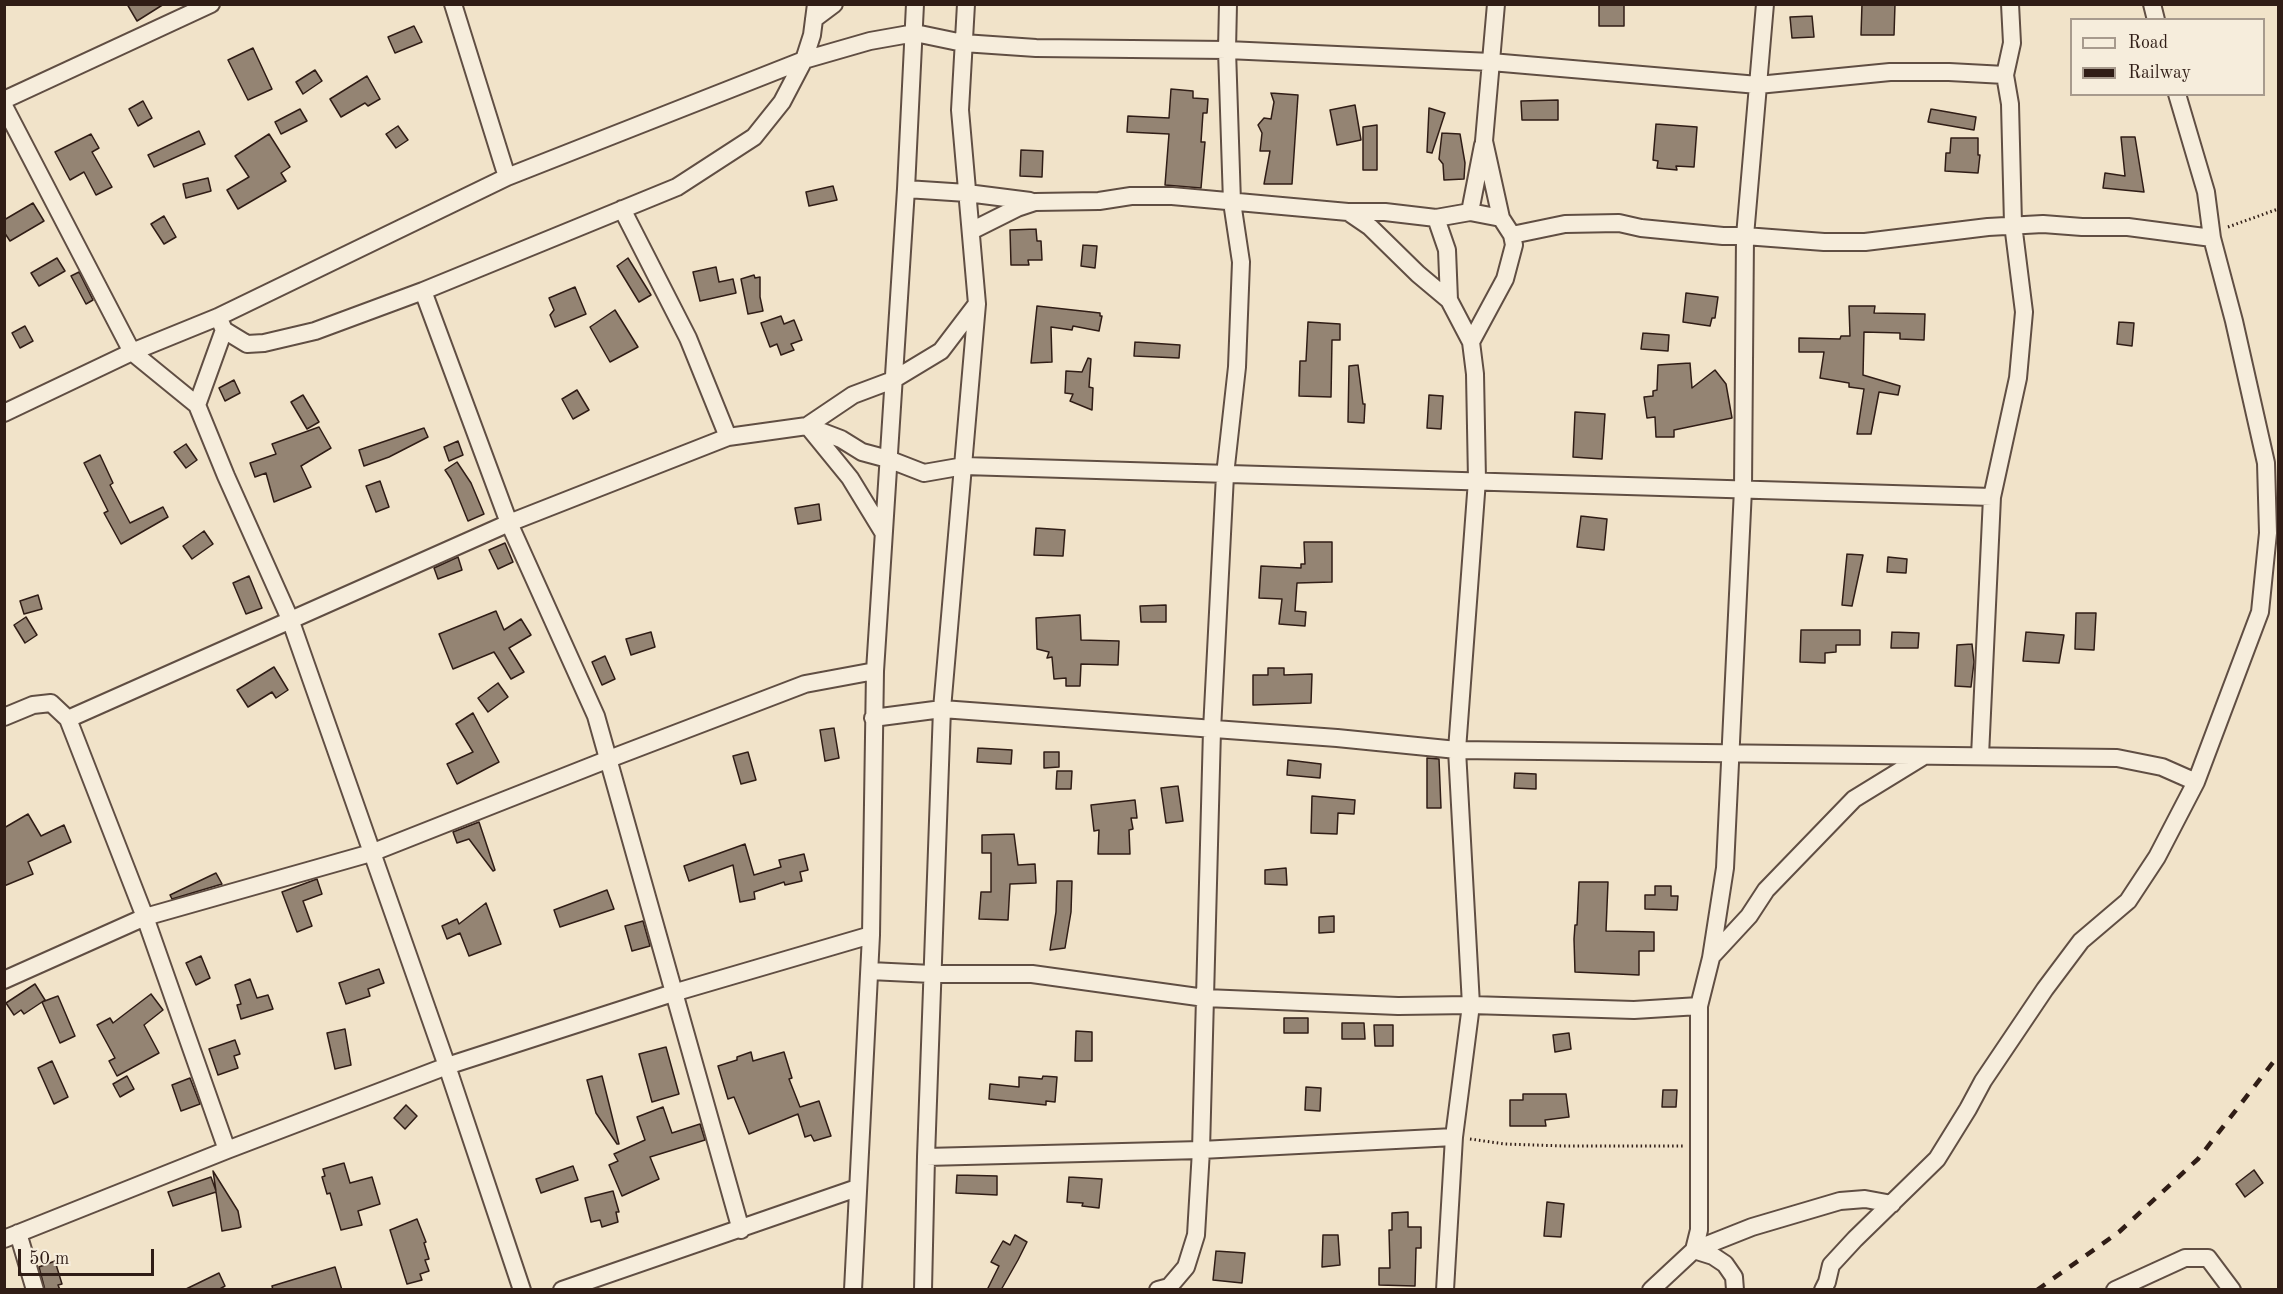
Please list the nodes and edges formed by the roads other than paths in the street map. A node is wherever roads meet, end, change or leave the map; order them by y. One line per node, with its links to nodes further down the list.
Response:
1 (211, 4): 19 (street)
2 (453, 4): 22 (street)
3 (834, 4): 10 (street)
4 (915, 4): 11 (street)
5 (966, 4): 12 (street)
6 (1228, 4): 13 (street)
7 (1496, 4): 15 (street)
8 (1765, 4): 17 (street)
9 (2010, 4): 16 (street)
10 (815, 12): 14 (street)
11 (915, 33): 12 (street); 14 (street); 23 (street)
12 (963, 43): 13 (street); 24 (street)
13 (1227, 50): 15 (street); 26 (street)
14 (804, 60): 22 (street); 27 (street)
15 (1491, 62): 17 (street); 21 (street)
16 (2005, 75): 17 (street); 32 (street)
17 (1758, 85): 35 (street)
18 (2178, 96): 36 (street)
19 (4, 100)
20 (4, 106): 42 (street)
21 (1484, 141): 29 (street); 31 (street)
22 (507, 177): 40 (street)
23 (906, 189): 24 (street); 43 (street)
24 (967, 193): 25 (street); 33 (street)
25 (1035, 202): 26 (street); 33 (street)
26 (1233, 202): 28 (street); 50 (street)
27 (622, 209): 37 (street); 47 (street)
28 (1348, 212): 30 (street); 38 (street)
29 (1470, 212): 30 (street); 31 (street)
30 (1436, 218): 38 (street)
31 (1501, 218): 34 (street)
32 (2013, 224): 35 (street); 36 (street); 53 (street)
33 (971, 231): 39 (street)
34 (1512, 235): 35 (street); 41 (street)
35 (1745, 236): 52 (street)
36 (2212, 238): 68 (street)
37 (423, 291): 40 (street); 54 (street)
38 (1449, 300): 41 (street)
39 (977, 304): 43 (street); 49 (street)
40 (221, 323): 42 (street); 44 (street)
41 (1471, 342): 51 (street)
42 (132, 352): 44 (street); 45 (street)
43 (893, 380): 46 (street); 48 (street)
44 (197, 405): 56 (street)
45 (4, 413)
46 (807, 426): 47 (street); 48 (street); 55 (street)
47 (728, 437): 54 (street)
48 (888, 459): 49 (street); 55 (street)
49 (964, 466): 50 (street); 58 (street)
50 (1225, 475): 51 (street); 62 (street)
51 (1477, 480): 52 (street); 63 (street)
52 (1743, 489): 53 (street); 64 (street)
53 (1992, 497): 66 (street)
54 (509, 523): 56 (street); 67 (street)
55 (884, 533): 57 (street)
56 (290, 619): 61 (street); 69 (street)
57 (875, 671): 60 (street); 67 (street)
58 (942, 709): 60 (street); 62 (street); 74 (street)
59 (4, 717): 61 (street)
60 (873, 718): 71 (street)
61 (68, 719): 70 (street)
62 (1212, 730): 63 (street); 77 (street)
63 (1458, 750): 64 (street); 78 (street)
64 (1732, 754): 65 (street); 72 (street)
65 (1926, 755): 66 (street); 72 (street)
66 (1980, 756): 68 (street)
67 (609, 759): 69 (street); 76 (street)
68 (2196, 782): 86 (street)
69 (371, 853): 70 (street); 80 (street)
70 (145, 917): 75 (street); 82 (street)
71 (871, 935): 73 (street); 76 (street)
72 (1711, 958): 79 (street)
73 (870, 971): 74 (street); 85 (street)
74 (932, 974): 77 (street); 84 (street)
75 (4, 980)
76 (673, 993): 80 (street); 87 (street)
77 (1205, 998): 78 (street); 83 (street)
78 (1470, 1005): 79 (street); 81 (street)
79 (1699, 1006): 89 (street)
80 (447, 1066): 82 (street); 91 (street)
81 (1454, 1137): 83 (street); 96 (street)
82 (227, 1150): 88 (street)
83 (1202, 1150): 84 (street); 95 (street)
84 (926, 1157): 94 (street)
85 (857, 1188): 87 (street); 93 (street)
86 (1892, 1204): 89 (street); 99 (street)
87 (741, 1230): 92 (street)
88 (11, 1236): 90 (street)
89 (1694, 1250): 97 (street); 98 (street)
90 (35, 1290)
91 (522, 1290)
92 (562, 1290)
93 (853, 1290)
94 (923, 1290)
95 (1158, 1290)
96 (1445, 1290)
97 (1651, 1290)
98 (1736, 1290)
99 (1823, 1290)
100 (2115, 1290): 101 (street)
101 (2232, 1290)

